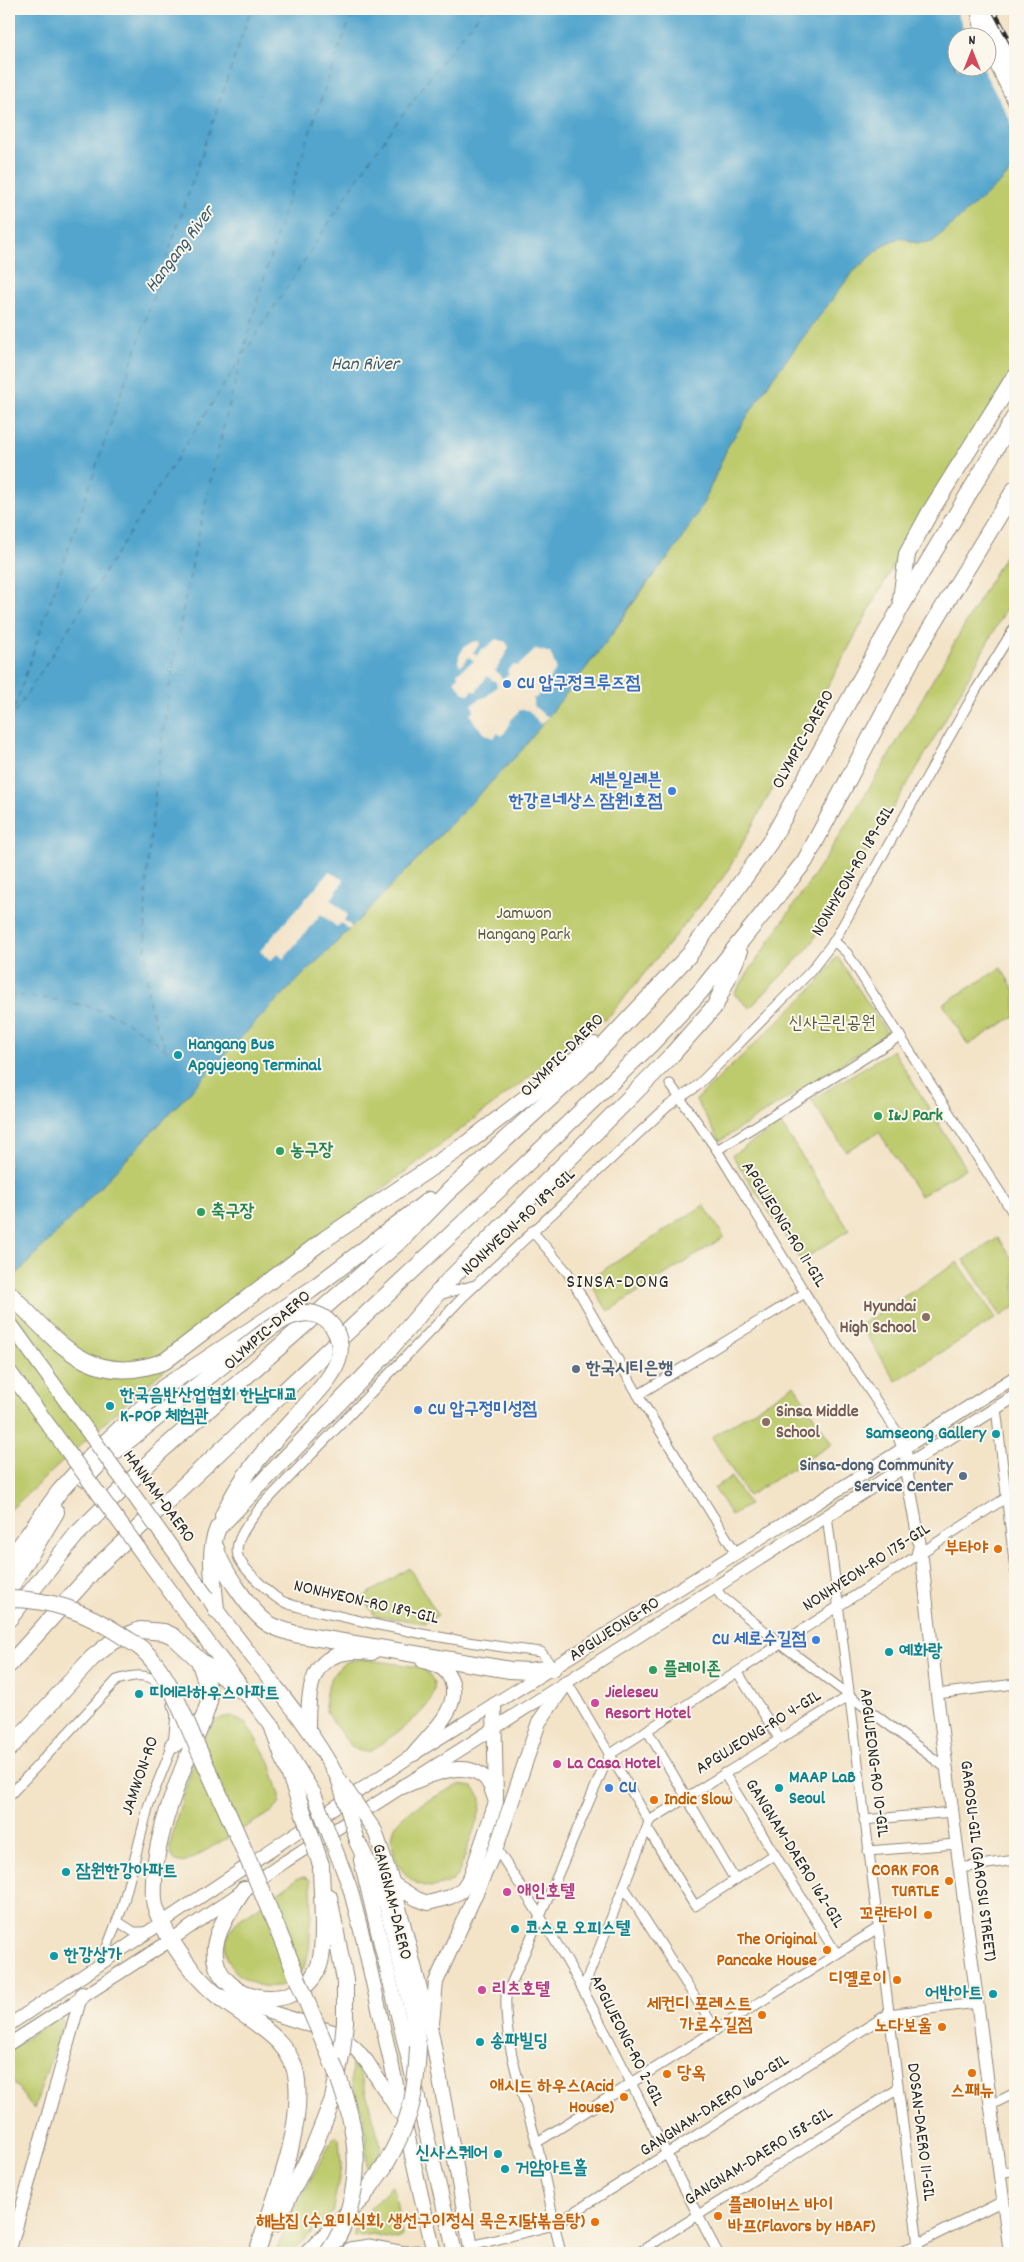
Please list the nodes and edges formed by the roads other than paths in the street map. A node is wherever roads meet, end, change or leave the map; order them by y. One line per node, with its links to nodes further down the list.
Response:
1 (981, 9): 2 (highway); 4 (main road)
2 (984, 28)
3 (996, 59): 5 (highway)
4 (1015, 70)
5 (1015, 98)
6 (1014, 378): 10 (highway)
7 (1015, 416): 10 (highway, OLYMPIC-DAERO)
8 (1015, 489): 12 (highway)
9 (1015, 510): 12 (highway)
10 (900, 606): 15 (highway, OLYMPIC-DAERO)
11 (1014, 634): 14 (street, NONHYEON-RO 189-GIL)
12 (913, 657): 13 (highway)
13 (750, 930): 26 (highway); 52 (highway)
14 (834, 941): 16 (street); 18 (street, NONHYEON-RO 189-GIL)
15 (627, 1020): 20 (highway, OLYMPIC-DAERO); 24 (highway)
16 (900, 1036): 19 (street); 21 (street)
17 (670, 1084): 18 (street, APGUJEONG-RO 11-GIL)
18 (681, 1098): 19 (street, APGUJEONG-RO 11-GIL); 22 (street, NONHYEON-RO 189-GIL)
19 (717, 1150): 25 (street, APGUJEONG-RO 11-GIL)
20 (450, 1191): 42 (highway); 50 (highway, OLYMPIC-DAERO)
21 (1015, 1216)
22 (532, 1231): 23 (street, NONHYEON-RO 189-GIL); 31 (street)
23 (477, 1285): 26 (street); 55 (street, NONHYEON-RO 189-GIL)
24 (9, 1293)
25 (805, 1293): 31 (street); 33 (street, APGUJEONG-RO 11-GIL)
26 (434, 1296): 39 (highway)
27 (9, 1322): 48 (main road, HANNAM-DAERO, bridge)
28 (9, 1371): 62 (main road, GANGNAM-DAERO, bridge)
29 (1015, 1377): 34 (main road, APGUJEONG-RO)
30 (1015, 1396): 32 (main road, APGUJEONG-RO)
31 (639, 1398): 40 (street)
32 (996, 1408): 35 (main road, APGUJEONG-RO); 37 (street)
33 (899, 1435): 34 (main road)
34 (904, 1448): 35 (main road); 40 (main road, APGUJEONG-RO)
35 (908, 1470): 38 (main road, APGUJEONG-RO); 41 (main road, GAROSU-GIL (GAROSU STREET))
36 (1015, 1492): 37 (street, NONHYEON-RO 175-GIL)
37 (1005, 1498): 41 (street, NONHYEON-RO 175-GIL); 44 (street)
38 (827, 1515): 43 (main road, APGUJEONG-RO); 49 (street, APGUJEONG-RO 10-GIL)
39 (216, 1532): 46 (highway, bridge); 48 (highway); 55 (highway)
40 (736, 1553): 43 (main road); 55 (main road, APGUJEONG-RO)
41 (918, 1553): 49 (street, NONHYEON-RO 175-GIL); 60 (main road, GAROSU-GIL (GAROSU STREET))
42 (9, 1561)
43 (745, 1567): 45 (main road, APGUJEONG-RO)
44 (1015, 1570)
45 (715, 1587): 51 (street); 58 (main road, APGUJEONG-RO)
46 (9, 1590)
47 (9, 1599): 136 (highway, bridge)
48 (212, 1603): 68 (main road, GANGNAM-DAERO)
49 (838, 1606): 51 (street, NONHYEON-RO 175-GIL); 61 (street, APGUJEONG-RO 10-GIL)
50 (9, 1619)
51 (781, 1644): 56 (street, NONHYEON-RO 175-GIL); 61 (street)
52 (21, 1650): 54 (highway); 57 (highway)
53 (199, 1660): 62 (highway); 64 (highway); 65 (highway)
54 (9, 1665)
55 (553, 1668): 63 (main road, APGUJEONG-RO)
56 (738, 1673): 69 (street, NONHYEON-RO 175-GIL); 70 (street)
57 (9, 1680)
58 (566, 1682): 66 (main road, APGUJEONG-RO); 75 (street); 88 (main road)
59 (1015, 1684): 60 (street)
60 (937, 1694): 76 (main road, GAROSU-GIL (GAROSU STREET))
61 (849, 1696): 70 (street, APGUJEONG-RO 4-GIL); 76 (street); 84 (street, APGUJEONG-RO 10-GIL)
62 (250, 1698): 67 (main road, GANGNAM-DAERO)
63 (494, 1705): 66 (main road); 74 (main road, APGUJEONG-RO)
64 (39, 1713): 71 (highway); 73 (highway)
65 (204, 1718): 72 (highway); 100 (highway)
66 (495, 1727): 79 (main road, APGUJEONG-RO); 82 (main road)
67 (273, 1728): 92 (highway, bridge); 122 (main road, GANGNAM-DAERO, bridge)
68 (308, 1729): 74 (main road); 78 (main road, GANGNAM-DAERO)
69 (647, 1730): 75 (street, NONHYEON-RO 175-GIL); 81 (street)
70 (779, 1738): 77 (street, APGUJEONG-RO 4-GIL)
71 (9, 1739)
72 (173, 1745): 80 (street, JAMWON-RO); 99 (street, JAMWON-RO)
73 (9, 1749)
74 (414, 1754): 100 (main road, APGUJEONG-RO)
75 (609, 1755): 85 (street); 98 (street)
76 (946, 1768): 83 (main road, GAROSU-GIL (GAROSU STREET))
77 (724, 1773): 81 (street, APGUJEONG-RO 4-GIL); 90 (street, GANGNAM-DAERO 162-GIL)
78 (338, 1778): 86 (main road, GANGNAM-DAERO, bridge); 95 (main road, bridge)
79 (402, 1788): 82 (main road); 97 (main road, APGUJEONG-RO)
80 (9, 1796)
81 (686, 1797): 85 (street, APGUJEONG-RO 4-GIL); 94 (street, APGUJEONG-RO 4-GIL)
82 (496, 1802): 95 (main road)
83 (952, 1812): 84 (street); 87 (main road, GAROSU-GIL (GAROSU STREET))
84 (864, 1820): 89 (street, APGUJEONG-RO 10-GIL)
85 (648, 1825): 94 (street); 96 (street)
86 (357, 1841): 135 (highway, bridge); 139 (main road, GANGNAM-DAERO)
87 (956, 1844): 89 (street); 93 (main road, GAROSU-GIL (GAROSU STREET))
88 (496, 1848): 98 (street, APGUJEONG-RO 2-GIL); 116 (main road)
89 (868, 1851): 101 (street, APGUJEONG-RO 10-GIL)
90 (775, 1854): 94 (street); 104 (street, GANGNAM-DAERO 162-GIL)
91 (1015, 1860): 93 (street)
92 (321, 1865): 97 (highway); 134 (highway, bridge)
93 (960, 1868): 110 (main road, GAROSU-GIL (GAROSU STREET))
94 (735, 1880)
95 (393, 1884): 116 (main road)
96 (624, 1887): 107 (street); 115 (street)
97 (244, 1889): 103 (main road)
98 (539, 1915): 107 (street, APGUJEONG-RO 2-GIL); 123 (street)
99 (117, 1921): 102 (street); 105 (street, JAMWON-RO)
100 (162, 1923): 102 (main road); 103 (highway)
101 (878, 1928): 104 (street, GANGNAM-DAERO 162-GIL); 112 (street, APGUJEONG-RO 10-GIL)
102 (147, 1932): 105 (main road)
103 (171, 1940): 108 (highway); 109 (main road)
104 (836, 1952): 115 (street, GANGNAM-DAERO 162-GIL)
105 (101, 1963): 106 (main road)
106 (88, 1972): 109 (main road); 113 (main road)
107 (583, 1989): 118 (street, APGUJEONG-RO 2-GIL)
108 (217, 1995): 122 (main road); 134 (highway)
109 (81, 1996): 111 (main road); 114 (main road)
110 (977, 2003): 112 (street, GANGNAM-DAERO 160-GIL); 121 (main road, GAROSU-GIL (GAROSU STREET))
111 (58, 2011): 114 (main road); 117 (main road)
112 (888, 2014): 119 (street, DOSAN-DAERO 11-GIL); 124 (street, GANGNAM-DAERO 160-GIL)
113 (9, 2025)
114 (72, 2027): 133 (main road)
115 (716, 2030): 118 (street, GANGNAM-DAERO 162-GIL)
116 (432, 2036): 132 (main road)
117 (9, 2044)
118 (631, 2085): 123 (street, GANGNAM-DAERO 162-GIL); 124 (street, APGUJEONG-RO 2-GIL)
119 (898, 2089): 128 (street, GANGNAM-DAERO 158-GIL); 130 (street, DOSAN-DAERO 11-GIL)
120 (1015, 2094): 121 (street)
121 (991, 2106): 126 (main road, GAROSU-GIL (GAROSU STREET))
122 (404, 2120): 138 (main road, GANGNAM-DAERO)
123 (536, 2143): 129 (street)
124 (666, 2156): 128 (street, APGUJEONG-RO 2-GIL); 129 (street, GANGNAM-DAERO 160-GIL)
125 (1015, 2170): 126 (street)
126 (1000, 2173): 127 (main road, GAROSU-GIL (GAROSU STREET))
127 (1003, 2201): 130 (street); 144 (main road, GAROSU-GIL (GAROSU STREET))
128 (697, 2214): 141 (street, GANGNAM-DAERO 158-GIL); 142 (street, APGUJEONG-RO 2-GIL)
129 (554, 2225): 132 (street, GANGNAM-DAERO 160-GIL); 140 (street)
130 (919, 2248): 143 (street)
131 (417, 2250): 137 (street)
132 (472, 2250)
133 (9, 2252)
134 (259, 2253)
135 (308, 2253)
136 (328, 2253)
137 (346, 2253)
138 (434, 2253)
139 (455, 2253)
140 (561, 2253)
141 (638, 2253)
142 (718, 2253)
143 (899, 2253)
144 (1010, 2253)

